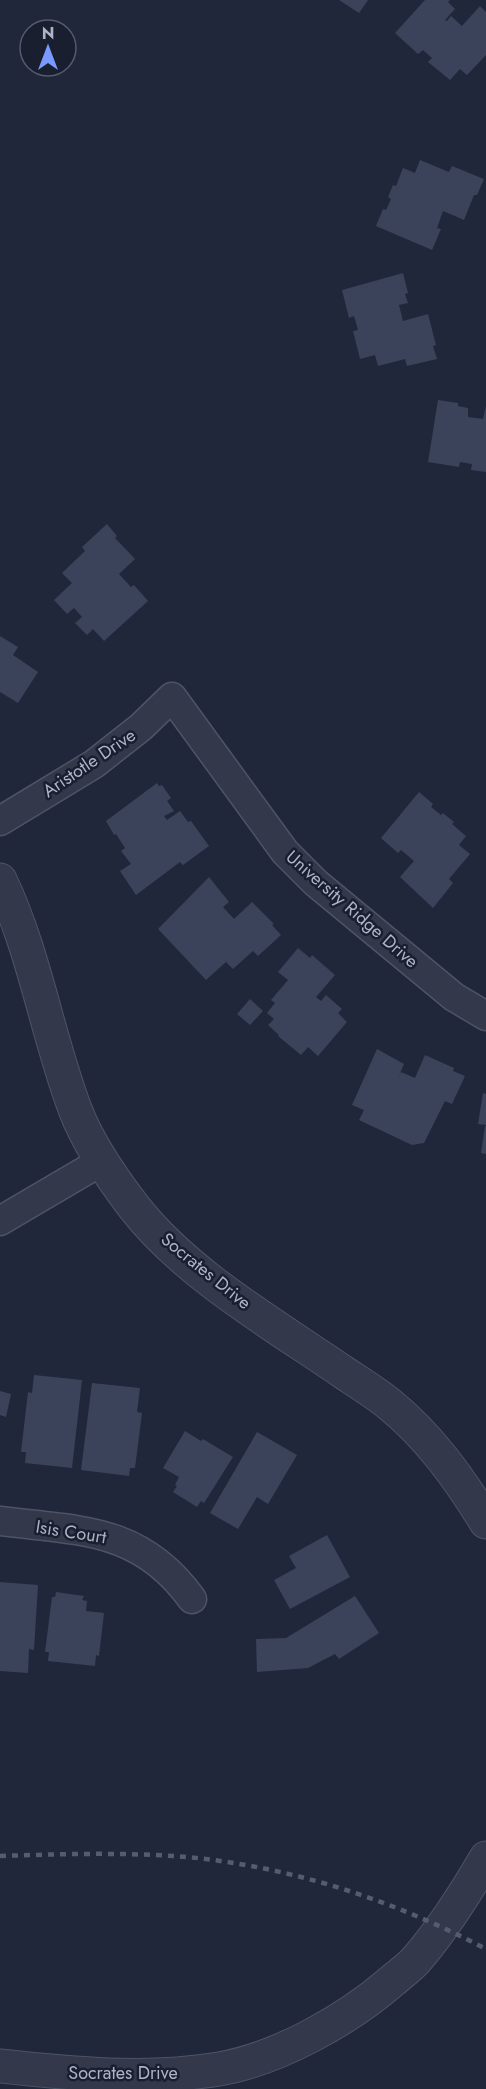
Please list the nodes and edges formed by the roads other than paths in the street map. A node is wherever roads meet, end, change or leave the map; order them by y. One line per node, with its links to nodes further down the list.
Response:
1 (172, 697): 2 (street, Aristotle Drive); 4 (street, University Ridge Drive)
2 (0, 821)
3 (0, 880): 5 (street, Socrates Drive)
4 (486, 1016)
5 (102, 1161): 6 (street); 8 (street, Socrates Drive)
6 (0, 1221)
7 (0, 1521): 9 (street, Isis Court)
8 (486, 1522)
9 (192, 1599)
10 (486, 1858): 11 (street, Socrates Drive)
11 (0, 2066)

